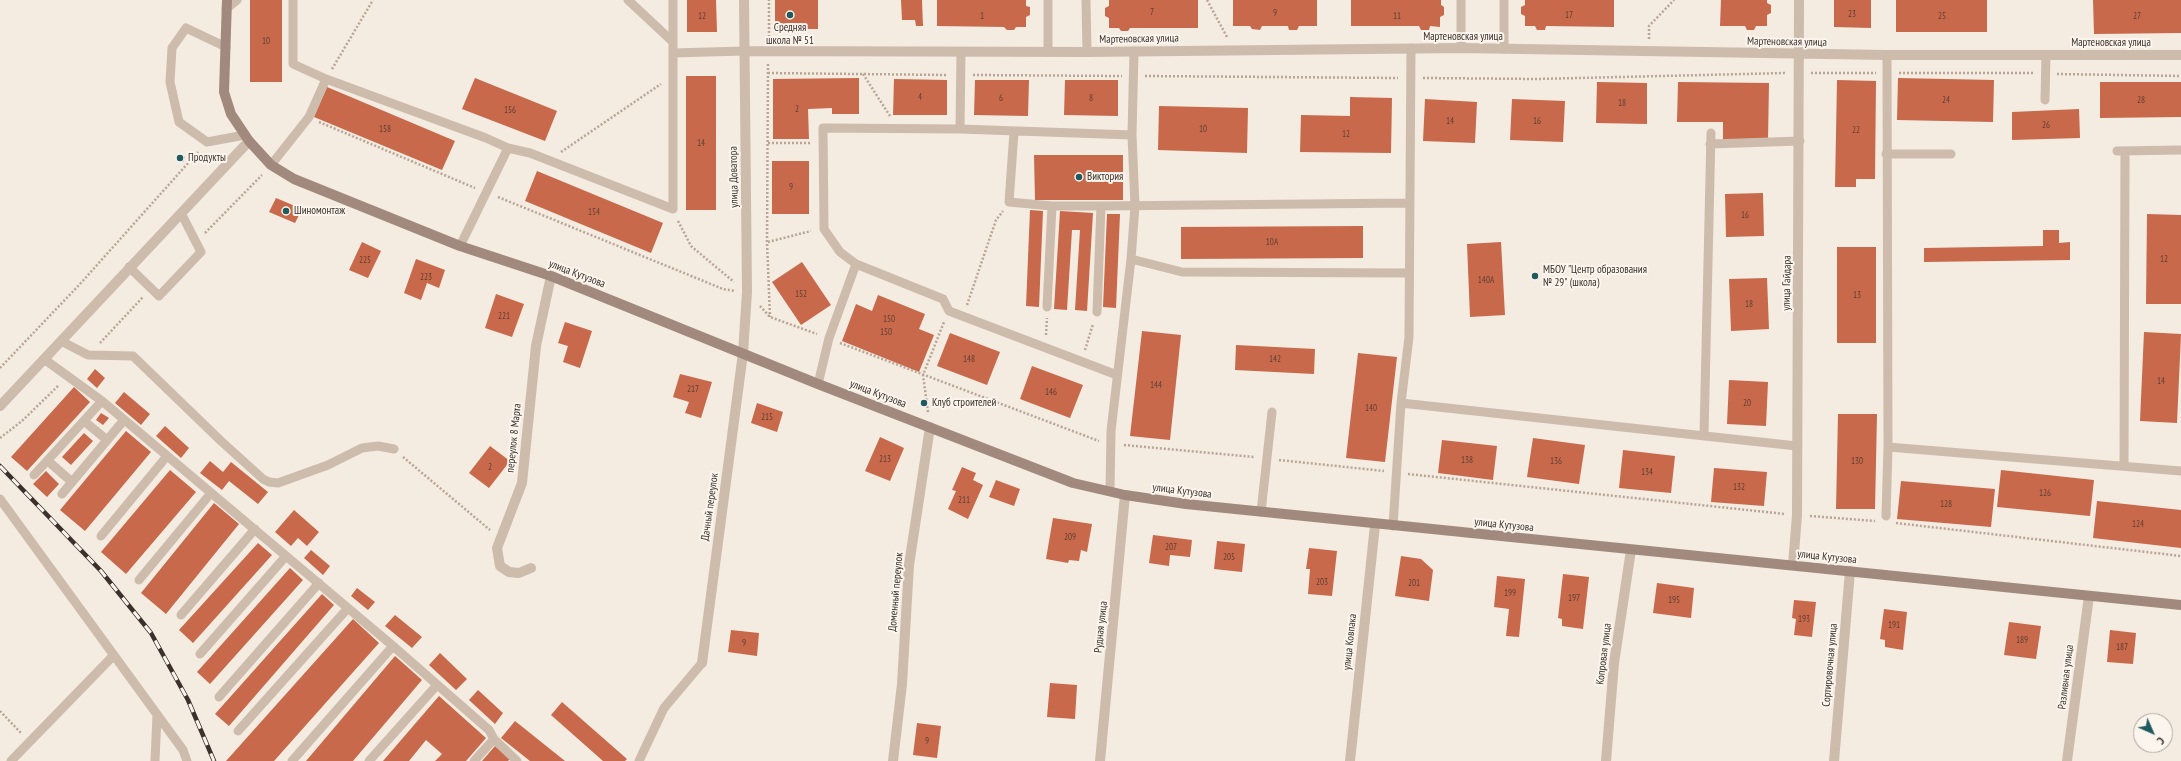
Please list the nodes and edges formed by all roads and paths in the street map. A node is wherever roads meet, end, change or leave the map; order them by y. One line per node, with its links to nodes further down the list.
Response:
1 (237, 0): 15 (lane)
2 (293, 0): 42 (lane)
3 (373, 0): 42 (path)
4 (628, 0): 16 (lane)
5 (672, 0): 16 (lane)
6 (744, 0): 22 (street, улица Доватора)
7 (769, 0): 23 (path)
8 (1048, 0): 27 (lane)
9 (1086, 0): 28 (lane)
10 (1207, 0): 21 (path)
11 (1461, 0): 19 (lane)
12 (1504, 0): 20 (lane)
13 (1674, 0): 25 (path)
14 (1799, 0): 30 (street, улица Гайдара)
15 (227, 4): 17 (main road, улица Кутузова)
16 (673, 42): 29 (lane)
17 (226, 47): 50 (main road, улица Кутузова); 51 (lane)
18 (1411, 48): 19 (street, Мартеновская улица); 21 (street, Мартеновская улица); 41 (lane)
19 (1461, 48): 20 (street, Мартеновская улица)
20 (1504, 49): 25 (street, Мартеновская улица)
21 (1234, 50): 24 (street, Мартеновская улица)
22 (744, 51): 23 (street, Мартеновская улица); 29 (lane); 80 (street, улица Доватора)
23 (769, 51): 26 (street, Мартеновская улица); 53 (path)
24 (1134, 51): 28 (street, Мартеновская улица); 39 (lane)
25 (1648, 51): 30 (street, Мартеновская улица)
26 (961, 52): 27 (street, Мартеновская улица); 46 (lane)
27 (1048, 52): 28 (street, Мартеновская улица)
28 (1087, 52)
29 (673, 53): 38 (lane)
30 (1800, 54): 33 (street, Мартеновская улица); 34 (street, улица Гайдара)
31 (2046, 55): 32 (street, Мартеновская улица); 33 (street, Мартеновская улица); 36 (lane)
32 (2181, 55)
33 (1887, 56): 35 (lane)
34 (1800, 73): 35 (path); 41 (path); 52 (street, улица Гайдара)
35 (1887, 73): 36 (path); 58 (lane)
36 (2045, 73): 40 (path); 43 (lane)
37 (863, 74): 45 (path)
38 (673, 76): 60 (path); 68 (lane)
39 (1134, 76): 41 (path); 49 (lane)
40 (2181, 76)
41 (1411, 78): 64 (lane)
42 (326, 79): 44 (lane); 56 (lane)
43 (2045, 100)
44 (309, 117): 61 (lane); 62 (path)
45 (898, 128): 46 (lane); 54 (lane)
46 (960, 129): 47 (lane)
47 (1014, 132): 49 (lane); 63 (lane)
48 (1710, 133): 55 (lane)
49 (1132, 135): 67 (lane)
50 (247, 138): 51 (lane); 61 (main road, улица Кутузова); 69 (street)
51 (207, 142): 93 (path)
52 (1800, 142): 55 (lane); 109 (street, улица Гайдара)
53 (768, 143): 54 (path); 72 (path)
54 (823, 143): 70 (lane)
55 (1710, 144): 105 (lane)
56 (508, 148): 60 (lane); 62 (lane)
57 (2181, 150): 115 (lane)
58 (1886, 154): 59 (lane); 110 (lane)
59 (1951, 154)
60 (549, 160): 68 (lane)
61 (272, 166): 71 (path); 73 (main road, улица Кутузова)
62 (487, 193): 73 (lane); 80 (path)
63 (1009, 202): 65 (lane); 84 (path)
64 (1409, 203): 67 (lane); 77 (lane)
65 (1052, 206): 66 (lane); 81 (lane)
66 (1101, 206): 67 (lane); 83 (lane)
67 (1135, 206): 74 (lane)
68 (673, 209): 80 (path)
69 (180, 213): 71 (lane); 76 (street)
70 (824, 228): 72 (path); 75 (lane)
71 (197, 241): 79 (lane)
72 (768, 242): 85 (path)
73 (460, 246): 78 (main road, улица Кутузова)
74 (1131, 259): 77 (lane); 95 (lane)
75 (856, 264): 82 (lane); 86 (lane)
76 (129, 267): 79 (lane); 87 (street)
77 (1409, 273): 99 (lane)
78 (551, 276): 89 (main road, улица Кутузова); 133 (street, переулок 8 Марта)
79 (150, 289): 90 (path)
80 (747, 292): 85 (path); 89 (street, улица Доватора)
81 (1047, 307): 88 (path)
82 (949, 310): 84 (lane); 94 (path)
83 (1097, 312): 92 (path)
84 (963, 316): 88 (lane)
85 (770, 317): 86 (path)
86 (829, 338): 94 (path); 97 (lane)
87 (61, 341): 90 (lane); 91 (street)
88 (1046, 348): 92 (lane)
89 (743, 353): 97 (main road, улица Кутузова); 149 (street, Дачный переулок)
90 (88, 356): 111 (lane)
91 (44, 359): 96 (lane); 100 (street)
92 (1081, 361): 95 (lane)
93 (0, 368)
94 (923, 375): 104 (path); 108 (path)
95 (1117, 375): 108 (lane)
96 (67, 376): 98 (lane); 106 (path)
97 (818, 384): 104 (main road, улица Кутузова)
98 (102, 401): 102 (lane); 103 (lane)
99 (1401, 403): 105 (lane); 117 (lane)
100 (0, 406)
101 (1272, 412): 113 (lane)
102 (124, 420): 107 (lane); 112 (lane)
103 (84, 421): 107 (lane); 114 (lane)
104 (930, 427): 120 (main road, улица Кутузова); 165 (street, Доменный переулок)
105 (1704, 435): 109 (lane)
106 (0, 438)
107 (107, 440): 119 (lane)
108 (1112, 444): 113 (path); 120 (lane)
109 (1797, 446): 126 (street, улица Гайдара)
110 (1888, 447): 115 (lane); 127 (lane)
111 (394, 449): 133 (path)
112 (167, 456): 121 (lane); 132 (lane)
113 (1267, 459): 117 (path); 125 (lane)
114 (48, 461): 118 (lane); 119 (lane)
115 (2124, 466): 116 (lane)
116 (2181, 471)
117 (1396, 472): 126 (path); 130 (lane)
118 (34, 475)
119 (72, 482): 122 (lane)
120 (1110, 491): 123 (main road, улица Кутузова)
121 (211, 493): 131 (lane); 140 (lane)
122 (62, 494)
123 (1125, 495): 125 (main road, улица Кутузова); 166 (street, Рудная улица)
124 (0, 499): 148 (lane)
125 (1261, 512): 129 (main road, улица Кутузова)
126 (1797, 515): 127 (path); 137 (street, улица Гайдара)
127 (1882, 519)
128 (1894, 523): 136 (path)
129 (1375, 525): 130 (main road, улица Кутузова); 167 (street, улица Ковпака)
130 (1393, 526): 134 (main road, улица Кутузова)
131 (255, 529): 135 (lane); 145 (lane)
132 (101, 536)
133 (501, 539): 138 (street, переулок 8 Марта)
134 (1631, 550): 137 (main road, улица Кутузова); 168 (street, Копровая улица)
135 (286, 556): 141 (lane); 147 (lane)
136 (2181, 556)
137 (1793, 565): 139 (main road, улица Кутузова)
138 (531, 568)
139 (1850, 571): 142 (main road, улица Кутузова); 169 (street, Сортировочная улица)
140 (139, 580)
141 (319, 583): 144 (lane); 151 (lane)
142 (2089, 596): 143 (main road, улица Кутузова); 170 (street, Разливная улица)
143 (2181, 605)
144 (348, 608): 146 (lane); 154 (lane)
145 (181, 615)
146 (393, 646): 150 (lane); 160 (lane)
147 (200, 654)
148 (114, 656): 153 (lane); 156 (lane)
149 (702, 664): 164 (lane)
150 (437, 685): 155 (lane); 161 (lane)
151 (219, 696)
152 (0, 711): 156 (path)
153 (157, 715): 158 (lane); 159 (lane)
154 (238, 731)
155 (494, 739): 162 (lane); 163 (lane)
156 (30, 741): 157 (lane)
157 (11, 761)
158 (155, 761)
159 (187, 761)
160 (292, 761)
161 (369, 761)
162 (474, 761)
163 (517, 761)
164 (639, 761)
165 (893, 761)
166 (1100, 761)
167 (1350, 761)
168 (1606, 761)
169 (1834, 761)
170 (2067, 761)

